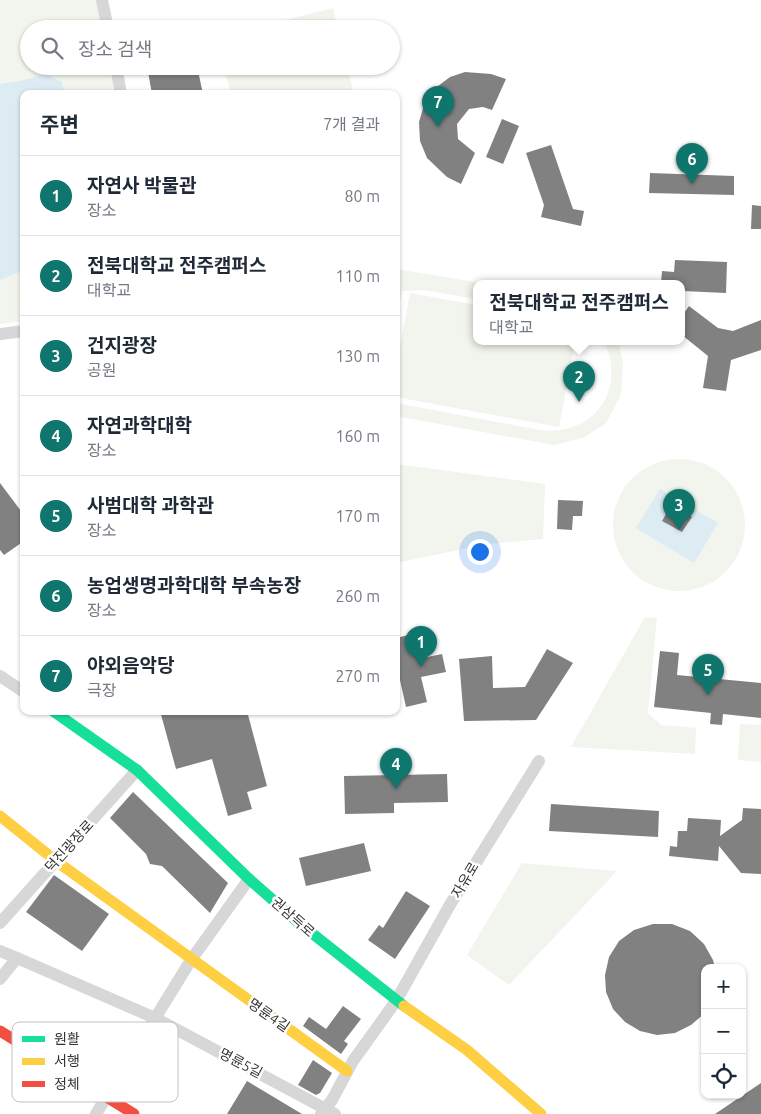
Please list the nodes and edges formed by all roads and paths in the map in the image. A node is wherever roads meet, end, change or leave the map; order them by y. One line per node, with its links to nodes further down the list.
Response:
1 (102, 0): 2 (street)
2 (106, 20)
3 (118, 75): 4 (street)
4 (121, 90)
5 (20, 332): 6 (street)
6 (0, 334)
7 (0, 676): 8 (street)
8 (20, 689)
9 (58, 715): 11 (street, 권삼득로)
10 (539, 761): 20 (street, 자유로)
11 (137, 770): 13 (street, 덕진광장로); 14 (street, 권삼득로)
12 (0, 816): 13 (street)
13 (56, 861): 15 (street, 덕진광장로); 18 (street)
14 (249, 879): 18 (street); 20 (street, 권삼득로)
15 (0, 923)
16 (0, 951): 17 (street)
17 (17, 958): 19 (street); 21 (street, 명륜5길)
18 (192, 960): 21 (street); 27 (street, 명륜4길)
19 (0, 980)
20 (396, 1001): 27 (street); 33 (street, 권삼득로)
21 (155, 1018): 22 (street); 23 (street, 명륜5길)
22 (153, 1022)
23 (162, 1022)
24 (0, 1031): 26 (street)
25 (178, 1031): 30 (street, 명륜5길)
26 (12, 1038)
27 (348, 1071): 30 (street)
28 (103, 1102): 31 (street)
29 (114, 1102): 32 (street)
30 (327, 1112)
31 (96, 1114)
32 (134, 1114)
33 (541, 1114)

